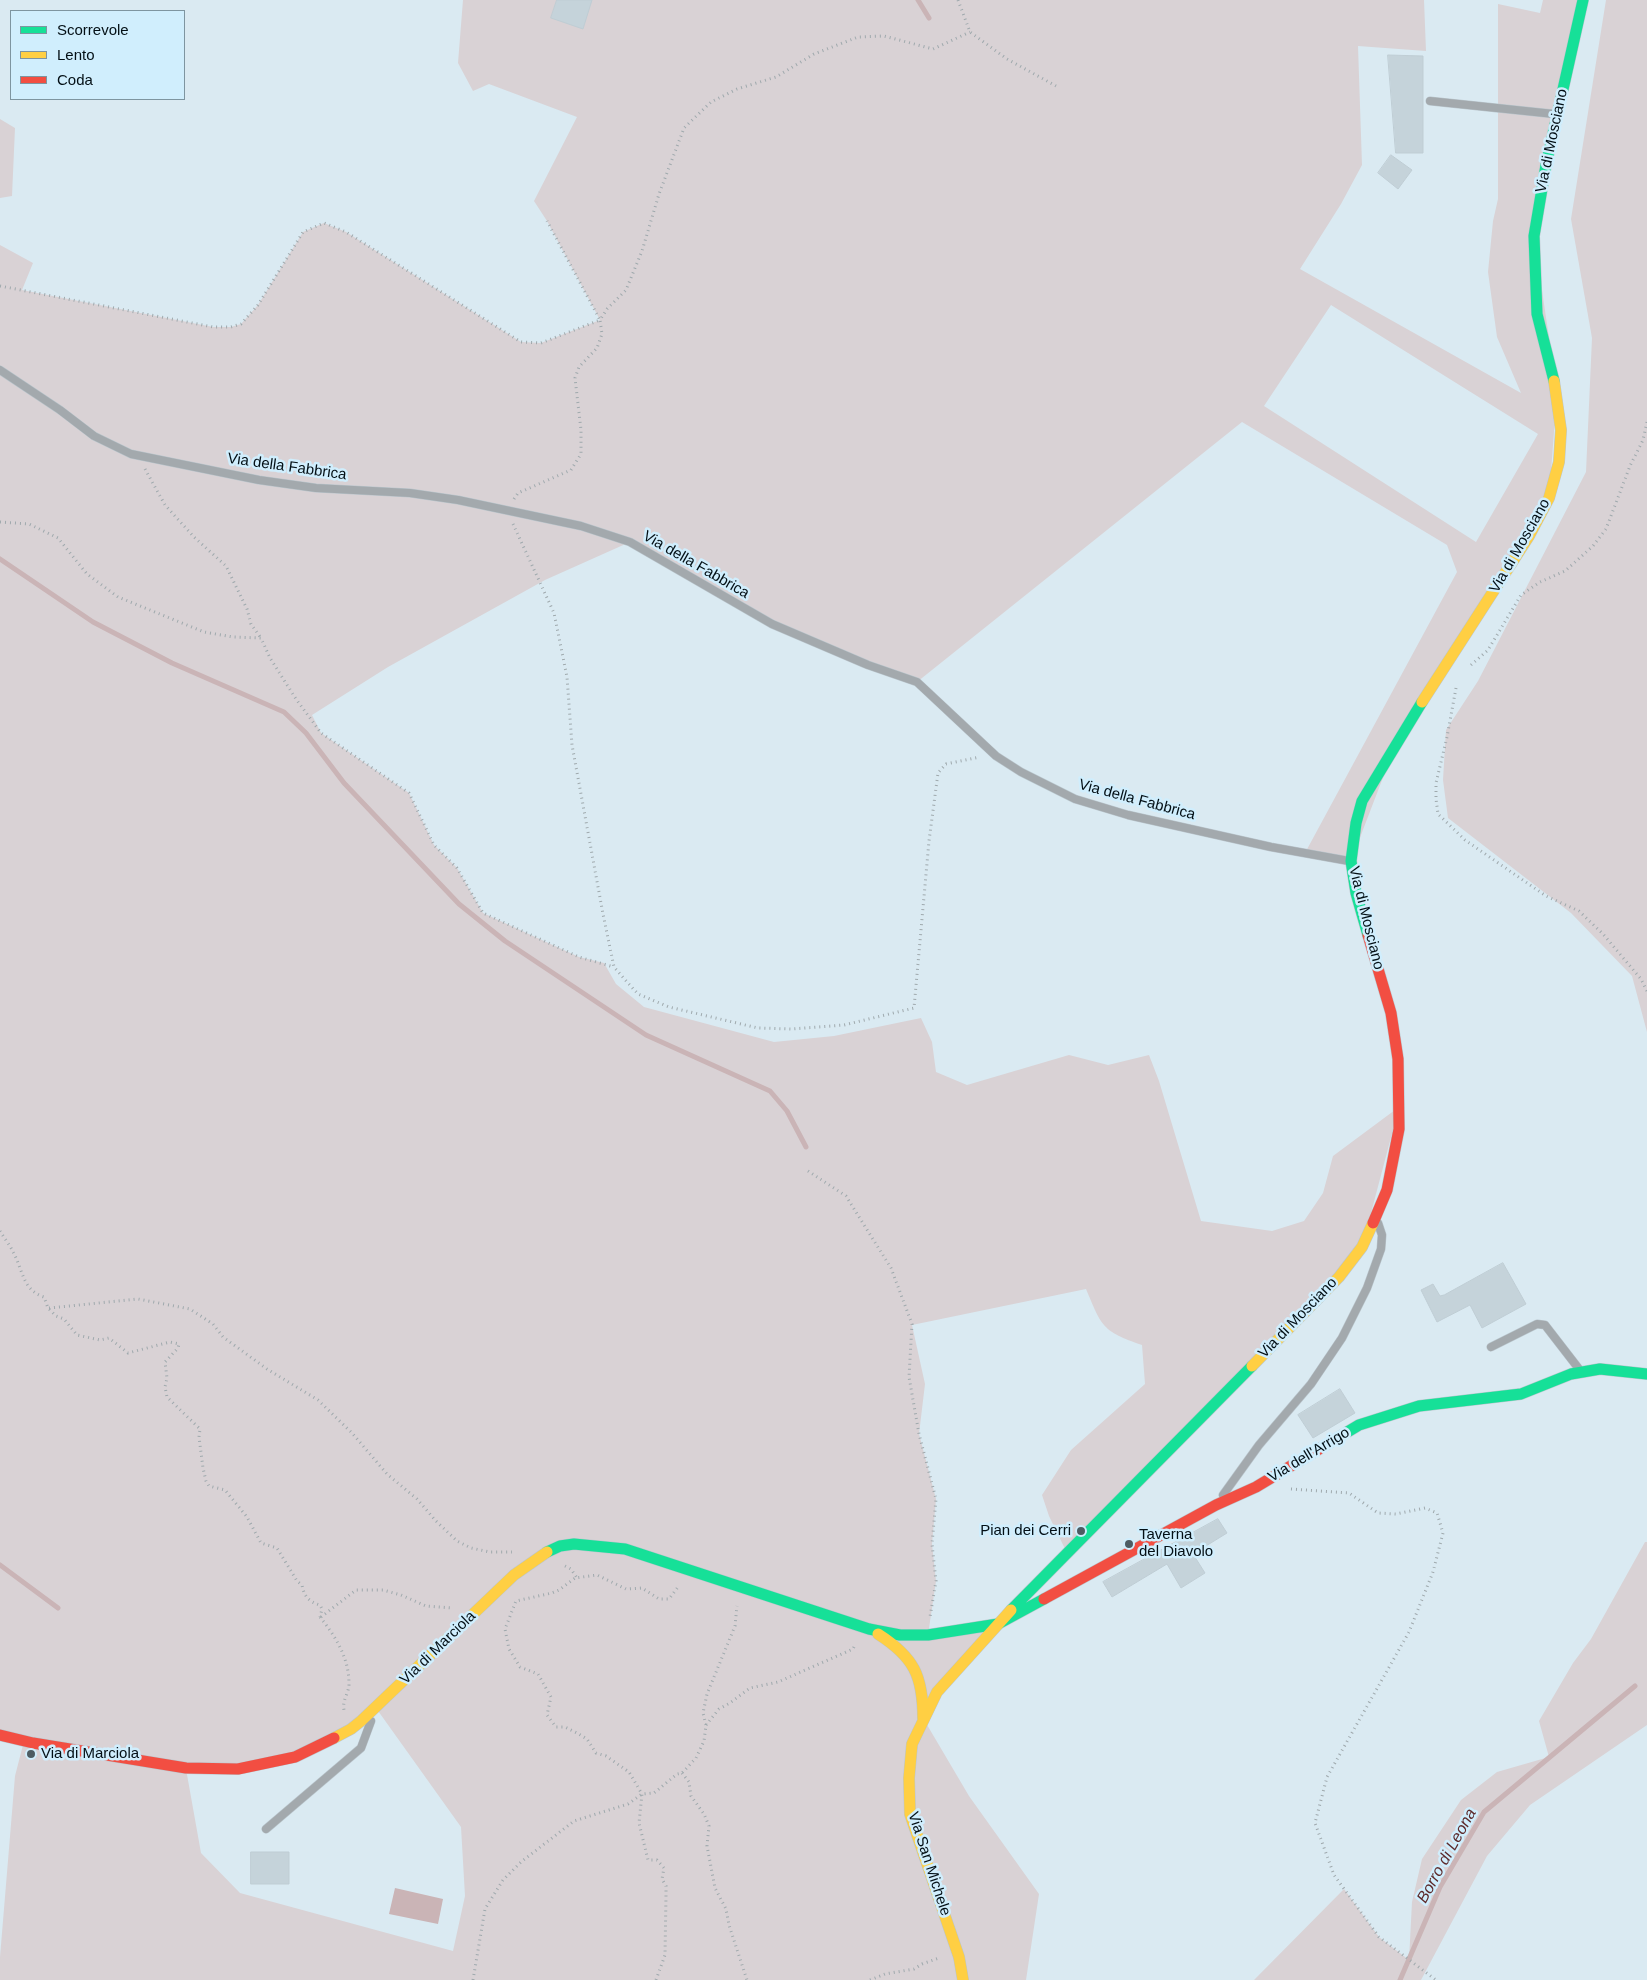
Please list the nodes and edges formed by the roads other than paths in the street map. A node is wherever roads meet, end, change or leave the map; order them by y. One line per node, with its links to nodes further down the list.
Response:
1 (1583, 0): 3 (main road, Via di Mosciano)
2 (1430, 101): 3 (lane)
3 (1557, 115): 5 (main road, Via di Mosciano)
4 (0, 370): 5 (lane, Via della Fabbrica)
5 (1351, 861): 6 (main road, Via di Mosciano)
6 (1376, 1217): 10 (lane); 11 (main road, Via di Mosciano)
7 (1491, 1347): 8 (lane)
8 (1582, 1372): 9 (main road, Via dell'Arrigo); 10 (main road, Via dell'Arrigo)
9 (1647, 1374)
10 (1216, 1505): 11 (main road, Via dell'Arrigo)
11 (998, 1624): 12 (main road, Via di Marciola); 14 (main road, Via San Michele)
12 (869, 1629): 13 (main road, Via di Marciola); 14 (main road, Via di Marciola)
13 (376, 1708): 15 (main road, Via di Marciola); 16 (lane)
14 (923, 1718): 17 (main road, Via San Michele)
15 (0, 1735)
16 (266, 1829)
17 (963, 1980)

